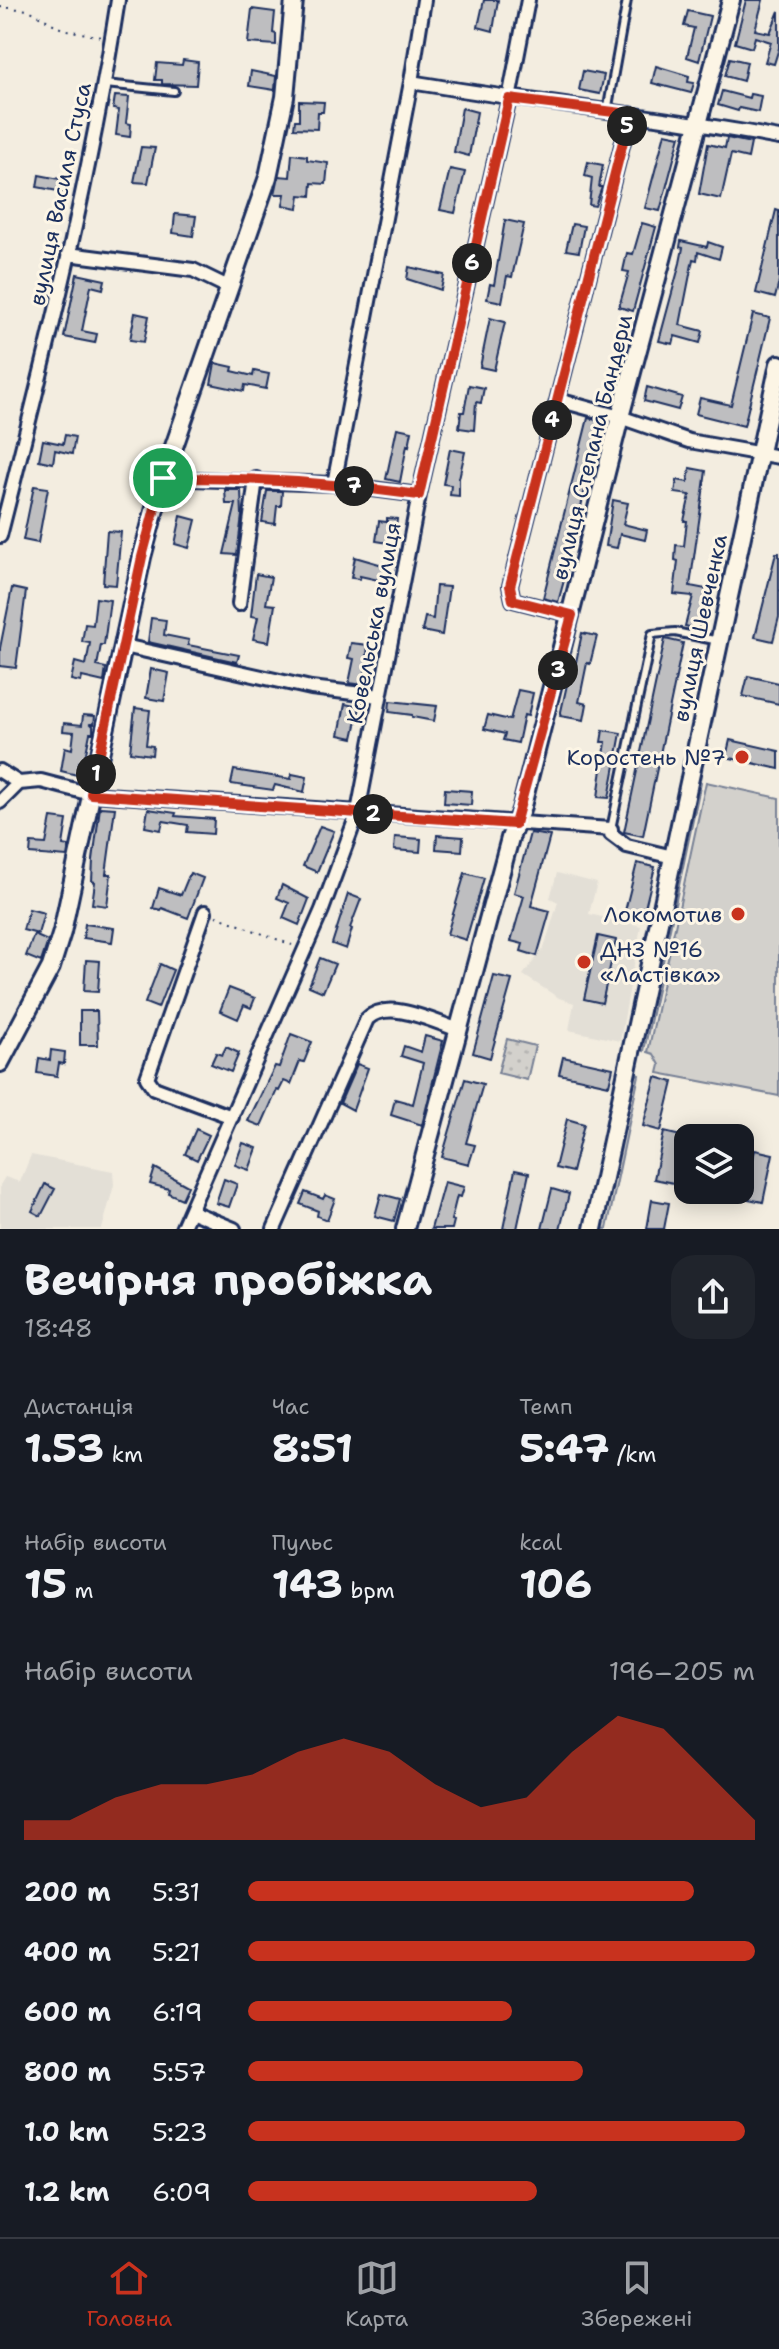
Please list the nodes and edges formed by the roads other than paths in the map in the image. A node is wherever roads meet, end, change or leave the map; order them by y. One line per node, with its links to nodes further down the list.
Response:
1 (118, 0): 8 (street, вулиця Василя Стуса)
2 (294, 0): 16 (street)
3 (424, 0): 7 (street)
4 (528, 0): 10 (street, Ковельська вулиця)
5 (627, 0): 11 (lane)
6 (731, 0): 13 (street, вулиця Степана Бандери)
7 (411, 82): 10 (street); 25 (street)
8 (105, 84): 9 (lane); 15 (street, вулиця Василя Стуса)
9 (174, 91)
10 (509, 99): 11 (street); 26 (street, Ковельська вулиця)
11 (607, 112): 12 (street)
12 (630, 114): 13 (street); 18 (street)
13 (699, 123): 14 (street); 20 (street, вулиця Степана Бандери)
14 (779, 138)
15 (68, 254): 16 (street); 27 (street, вулиця Василя Стуса)
16 (228, 287): 23 (street)
17 (779, 364): 19 (street, вулиця Шевченка)
18 (558, 400): 20 (street); 29 (street)
19 (774, 412): 21 (street, вулиця Шевченка)
20 (620, 417): 21 (street); 29 (street, вулиця Степана Бандери)
21 (760, 454): 22 (street); 30 (street, вулиця Шевченка)
22 (779, 457)
23 (163, 478): 24 (street); 31 (street)
24 (256, 479): 25 (street); 28 (street)
25 (334, 484): 26 (street)
26 (419, 495): 32 (street, Ковельська вулиця)
27 (0, 536)
28 (239, 604)
29 (572, 615): 38 (street, вулиця Степана Бандери)
30 (720, 641): 39 (lane); 40 (street, вулиця Шевченка)
31 (124, 646): 32 (street); 35 (street)
32 (379, 696): 37 (street, Ковельська вулиця)
33 (0, 771): 34 (street)
34 (19, 783): 35 (street); 36 (street)
35 (91, 794): 37 (street); 43 (street)
36 (0, 802)
37 (358, 812): 38 (street); 44 (street, Ковельська вулиця)
38 (515, 824): 39 (street); 42 (street, вулиця Степана Бандери)
39 (611, 829): 40 (street)
40 (673, 857): 50 (street, вулиця Шевченка)
41 (205, 912): 44 (street)
42 (459, 1030): 48 (street); 49 (street, вулиця Степана Бандери)
43 (0, 1063)
44 (232, 1117): 45 (street, Ковельська вулиця)
45 (190, 1211): 46 (street, Ковельська вулиця); 47 (street)
46 (182, 1229)
47 (234, 1229)
48 (274, 1229)
49 (405, 1229)
50 (593, 1229)

